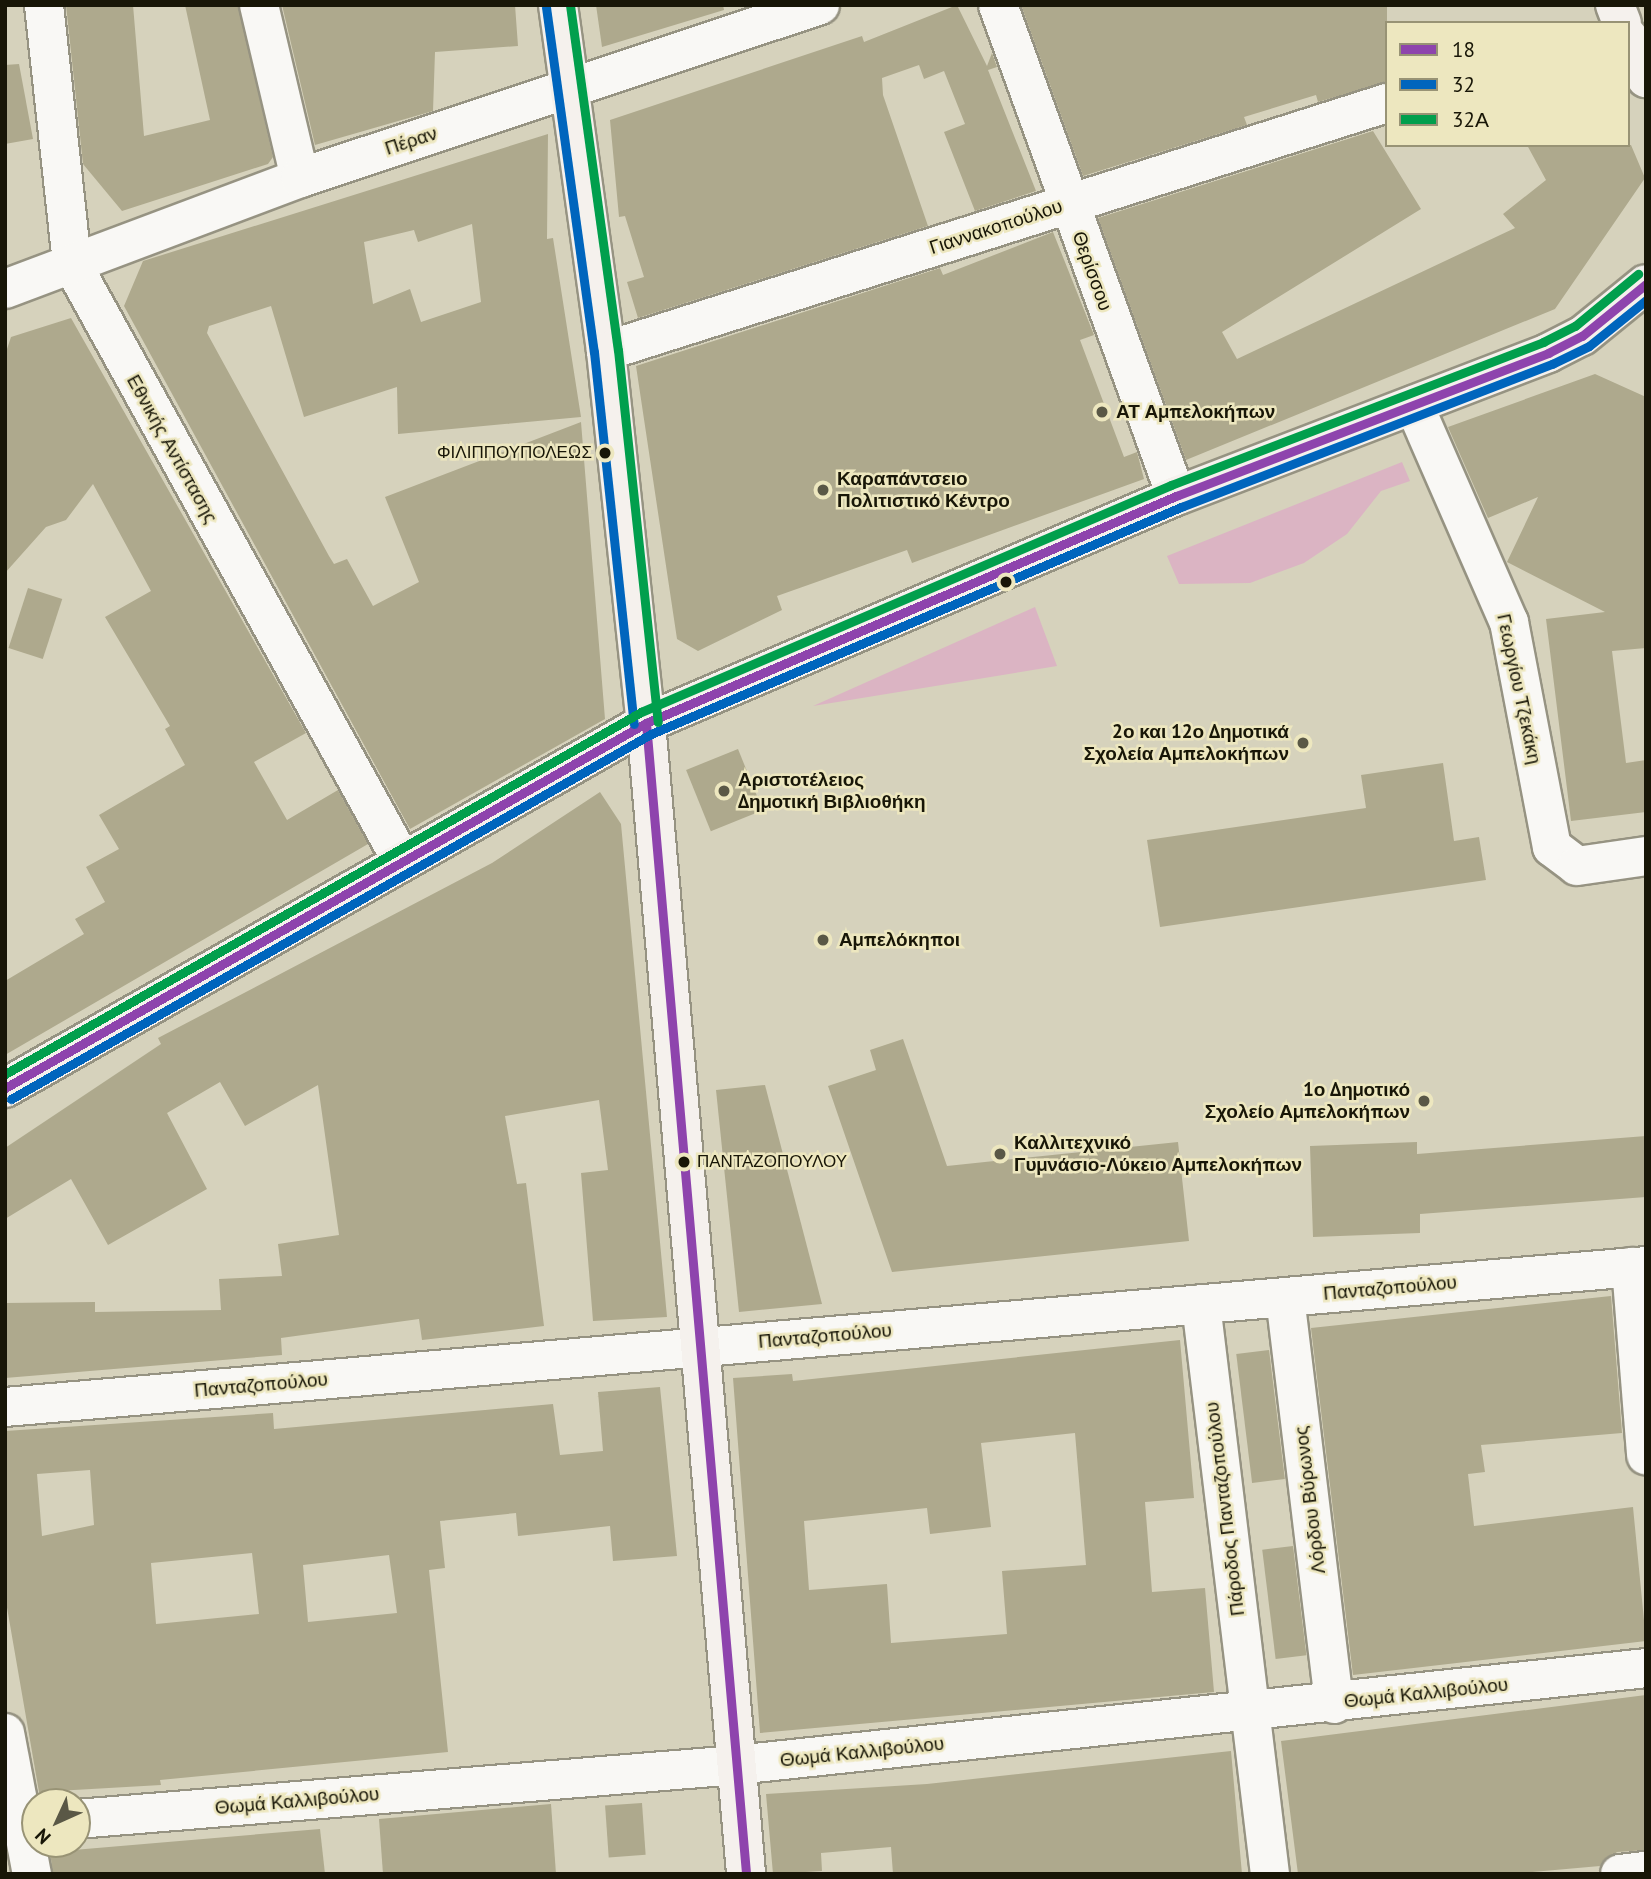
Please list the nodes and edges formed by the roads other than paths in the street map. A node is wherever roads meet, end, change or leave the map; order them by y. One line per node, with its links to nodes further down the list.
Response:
1 (44, 5): 12 (street, Εθνικής Αντίστασης)
2 (260, 5): 10 (street)
3 (558, 5): 8 (main road)
4 (820, 5): 8 (street, Πέραν)
5 (998, 5): 11 (street, Θερίσσου)
6 (1630, 42): 7 (main road)
7 (1646, 78)
8 (565, 90): 10 (street, Πέραν); 15 (main road)
9 (1385, 104): 11 (street, Γιαννακοπούλου)
10 (300, 178): 12 (street, Πέραν)
11 (1067, 205): 15 (street, Γιαννακοπούλου); 17 (street, Θερίσσου)
12 (72, 264): 14 (street, Πέραν); 20 (street, Εθνικής Αντίστασης)
13 (1646, 284): 16 (main road)
14 (5, 289)
15 (606, 351): 18 (main road)
16 (1414, 405): 17 (main road); 19 (street, Γεωργίου Τζεκάκη)
17 (1176, 496): 18 (main road)
18 (646, 723): 20 (main road); 25 (main road)
19 (1646, 856)
20 (402, 861): 21 (main road)
21 (5, 1088)
22 (1639, 1266): 23 (street, Πανταζοπούλου); 27 (street)
23 (1285, 1297): 24 (street, Πανταζοπούλου); 29 (street, Λόρδου Βύρωνος)
24 (1201, 1304): 25 (street, Πανταζοπούλου); 30 (street, Πάροδος Πανταζοπούλου)
25 (698, 1347): 26 (street, Πανταζοπούλου); 32 (main road)
26 (5, 1407)
27 (1646, 1455)
28 (1646, 1668): 29 (street, Θωμά Καλλιβούλου)
29 (1334, 1704): 30 (street, Θωμά Καλλιβούλου)
30 (1250, 1713): 32 (street, Θωμά Καλλιβούλου); 37 (street)
31 (5, 1733): 34 (street)
32 (736, 1765): 33 (street, Θωμά Καλλιβούλου); 36 (main road)
33 (91, 1818)
34 (21, 1824)
35 (1646, 1871): 38 (street)
36 (746, 1874)
37 (1270, 1874)
38 (1620, 1874)

